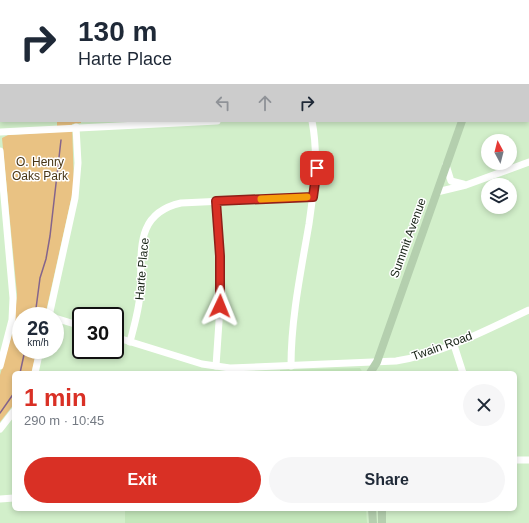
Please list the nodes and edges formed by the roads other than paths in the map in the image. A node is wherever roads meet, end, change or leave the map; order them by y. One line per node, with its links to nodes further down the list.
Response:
1 (194, 122): 4 (street)
2 (312, 122): 11 (street)
3 (462, 122): 8 (main road, Summit Avenue)
4 (76, 127): 5 (street); 13 (street)
5 (0, 132)
6 (0, 151): 20 (street)
7 (529, 162): 9 (street)
8 (446, 164): 9 (street); 10 (main road, Summit Avenue)
9 (466, 184): 10 (street)
10 (437, 192): 19 (main road, Summit Avenue)
11 (313, 197): 12 (street, Harte Place); 22 (street)
12 (216, 201): 16 (street, Harte Place); 21 (street)
13 (51, 307)
14 (529, 310): 17 (street, Twain Road)
15 (124, 340): 16 (street, Twain Road)
16 (130, 342): 21 (street, Twain Road)
17 (454, 344): 19 (street, Twain Road); 26 (street)
18 (38, 359): 23 (street)
19 (377, 362): 22 (street, Twain Road); 24 (main road, Summit Avenue); 25 (main road, Summit Avenue)
20 (0, 366)
21 (216, 366): 22 (street, Twain Road)
22 (291, 366)
23 (35, 371)
24 (371, 371)
25 (378, 371)
26 (462, 371)
27 (12, 414): 28 (street)
28 (0, 429)
29 (517, 460): 30 (street)
30 (529, 460)
31 (12, 498): 32 (street)
32 (0, 499)
33 (372, 511): 35 (main road)
34 (382, 511): 36 (main road)
35 (373, 523)
36 (382, 523)

